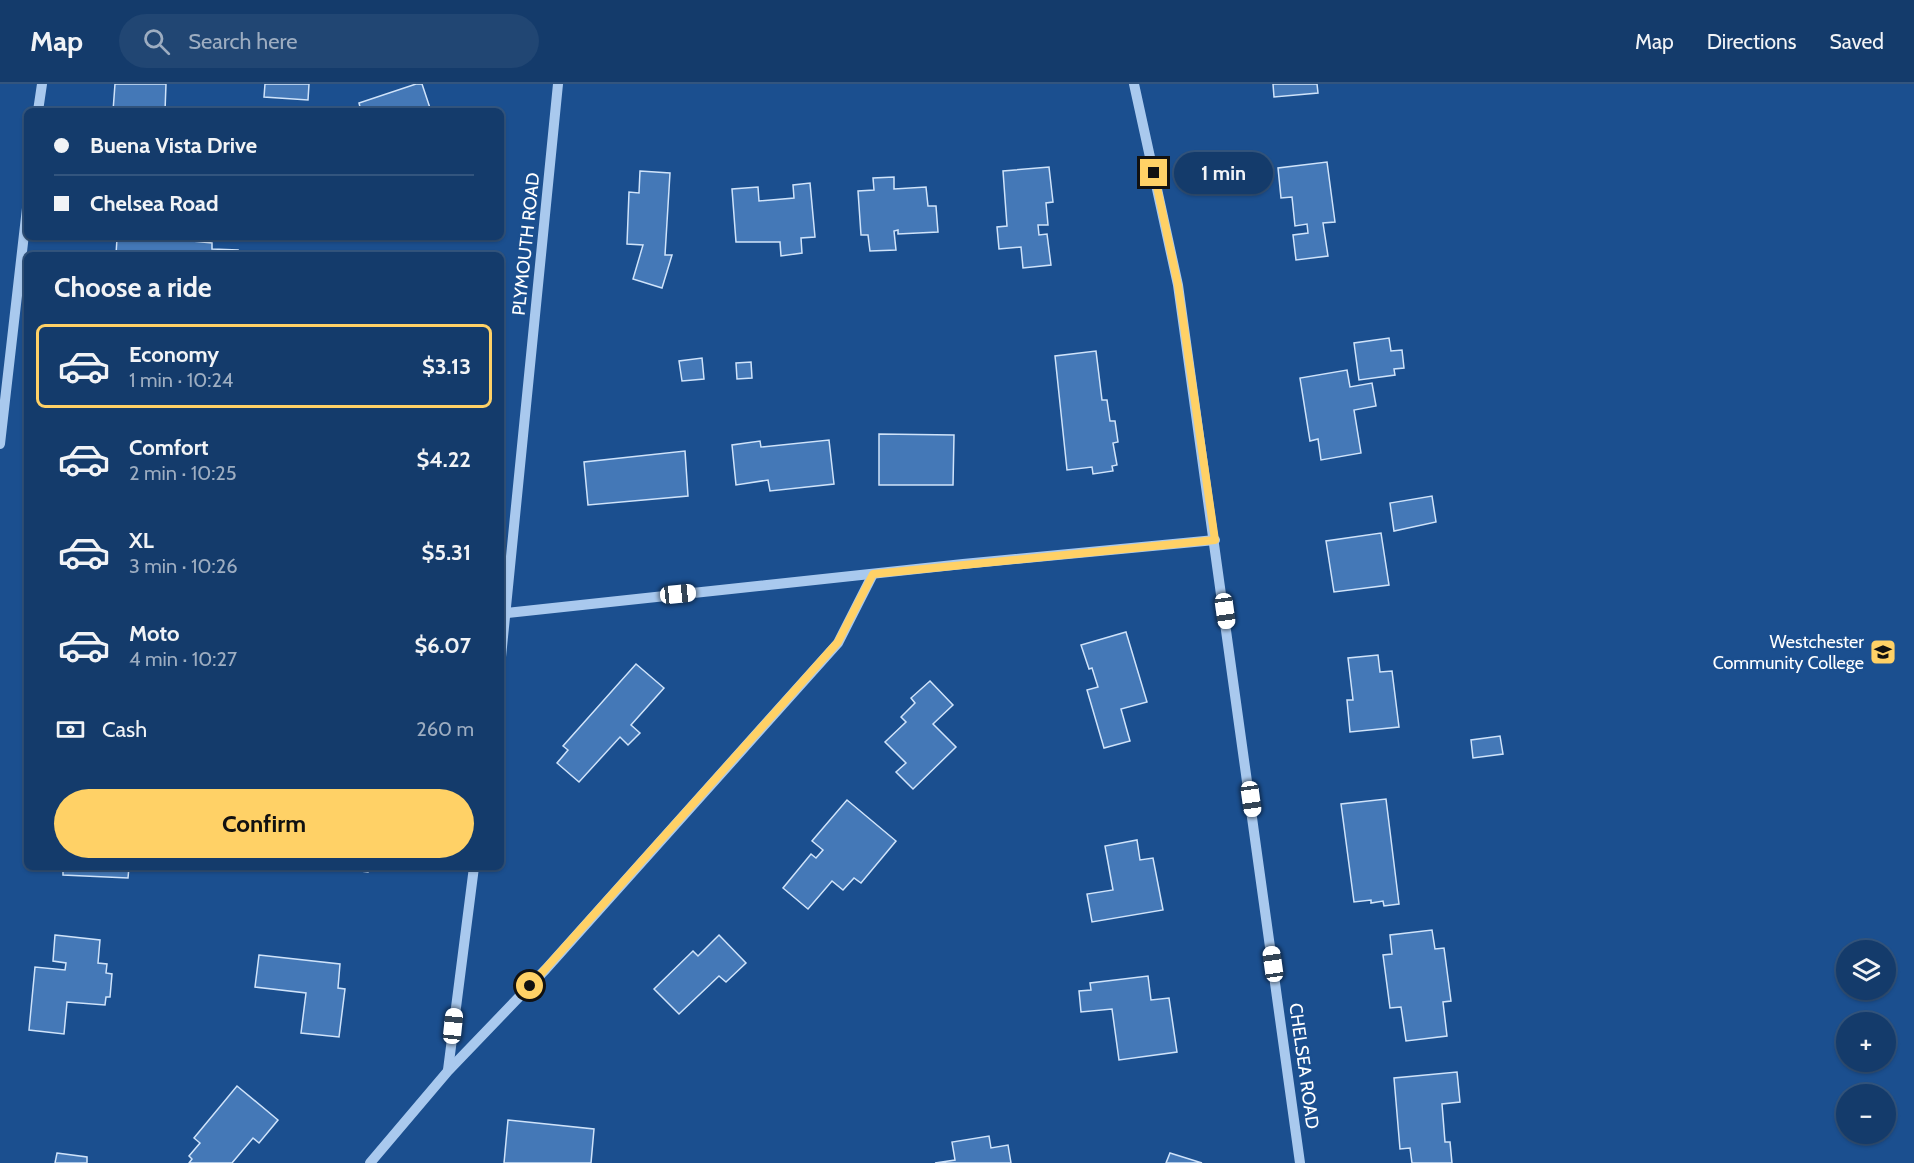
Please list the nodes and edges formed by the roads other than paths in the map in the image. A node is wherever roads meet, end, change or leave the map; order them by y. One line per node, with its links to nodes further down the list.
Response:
1 (42, 84): 4 (street)
2 (558, 84): 9 (street, PLYMOUTH ROAD)
3 (1134, 84): 7 (street, CHELSEA ROAD)
4 (38, 108)
5 (24, 234): 6 (street)
6 (0, 444)
7 (1215, 540): 8 (street); 14 (street, CHELSEA ROAD)
8 (873, 574): 9 (street); 12 (street)
9 (507, 613): 10 (street, PLYMOUTH ROAD)
10 (504, 635)
11 (474, 870): 12 (street)
12 (448, 1071): 13 (street)
13 (370, 1163)
14 (1300, 1163)

